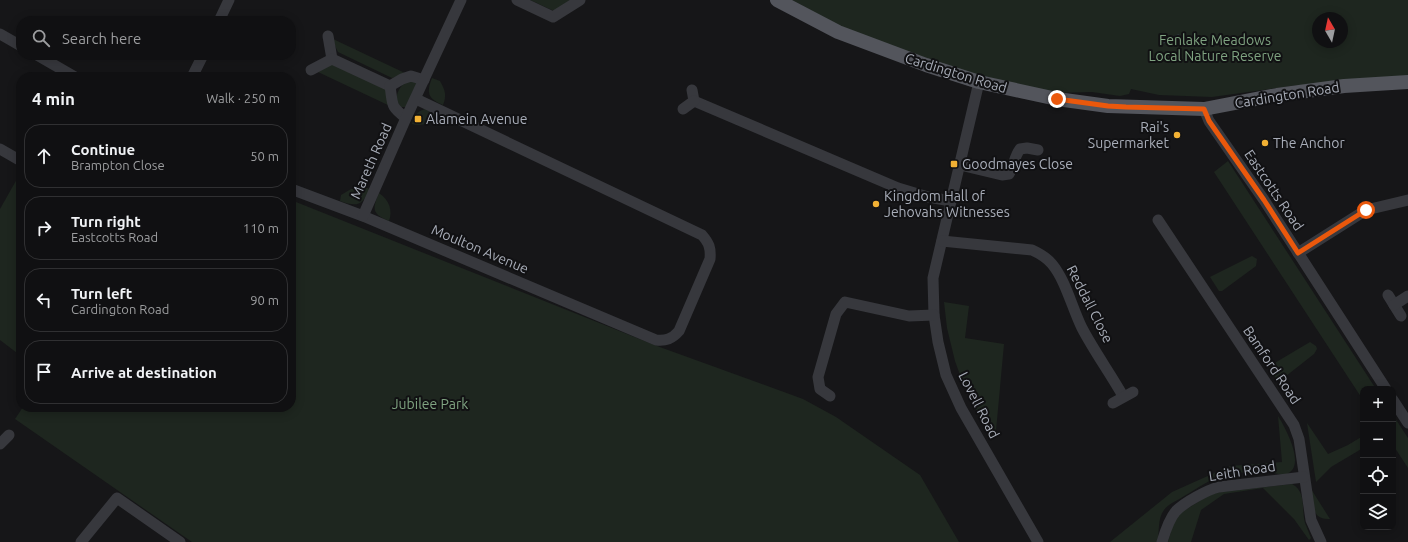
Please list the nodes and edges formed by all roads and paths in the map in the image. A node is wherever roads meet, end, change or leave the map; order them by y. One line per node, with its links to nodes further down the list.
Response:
1 (229, 0): 6 (street)
2 (461, 0): 16 (street, Mareth Road)
3 (517, 0): 4 (street)
4 (580, 0)
5 (777, 0): 17 (main road, Cardington Road)
6 (221, 16)
7 (0, 34): 9 (street)
8 (328, 36): 10 (street)
9 (16, 43)
10 (332, 59): 13 (street); 19 (street)
11 (46, 60): 14 (street)
12 (200, 60): 15 (street)
13 (312, 70)
14 (66, 72)
15 (194, 72)
16 (424, 80): 19 (street); 21 (street, Mareth Road)
17 (979, 82): 24 (main road, Cardington Road); 29 (street, Lovell Road)
18 (1408, 82): 24 (main road, Cardington Road)
19 (390, 86): 25 (street, Mareth Road)
20 (692, 90): 22 (street)
21 (416, 99): 25 (street, Mareth Road); 33 (street, Moulton Avenue)
22 (694, 101): 23 (street); 32 (street)
23 (683, 109)
24 (1204, 109): 36 (street, Eastcotts Road)
25 (406, 118): 33 (street, Mareth Road)
26 (0, 149): 28 (street)
27 (1038, 150): 29 (street)
28 (16, 158)
29 (960, 165): 32 (street, Lovell Road)
30 (296, 191): 33 (street, Moulton Avenue)
31 (1408, 200): 36 (street)
32 (951, 201): 35 (street, Lovell Road)
33 (363, 216)
34 (1158, 220): 47 (street, Bamford Road)
35 (942, 241): 38 (street, Lovell Road); 42 (street, Reddall Close)
36 (1298, 253): 40 (street, Eastcotts Road)
37 (1408, 296): 39 (street)
38 (934, 315): 41 (street); 50 (street, Lovell Road)
39 (1401, 316)
40 (1384, 386)
41 (830, 396)
42 (1113, 403)
43 (1396, 404): 44 (street)
44 (1406, 417)
45 (8, 435): 46 (street)
46 (0, 444)
47 (1304, 477): 51 (street, Leith Road); 52 (street, Bamford Road)
48 (81, 542): 49 (street)
49 (180, 542)
50 (1038, 542)
51 (1162, 542)
52 (1321, 542)

